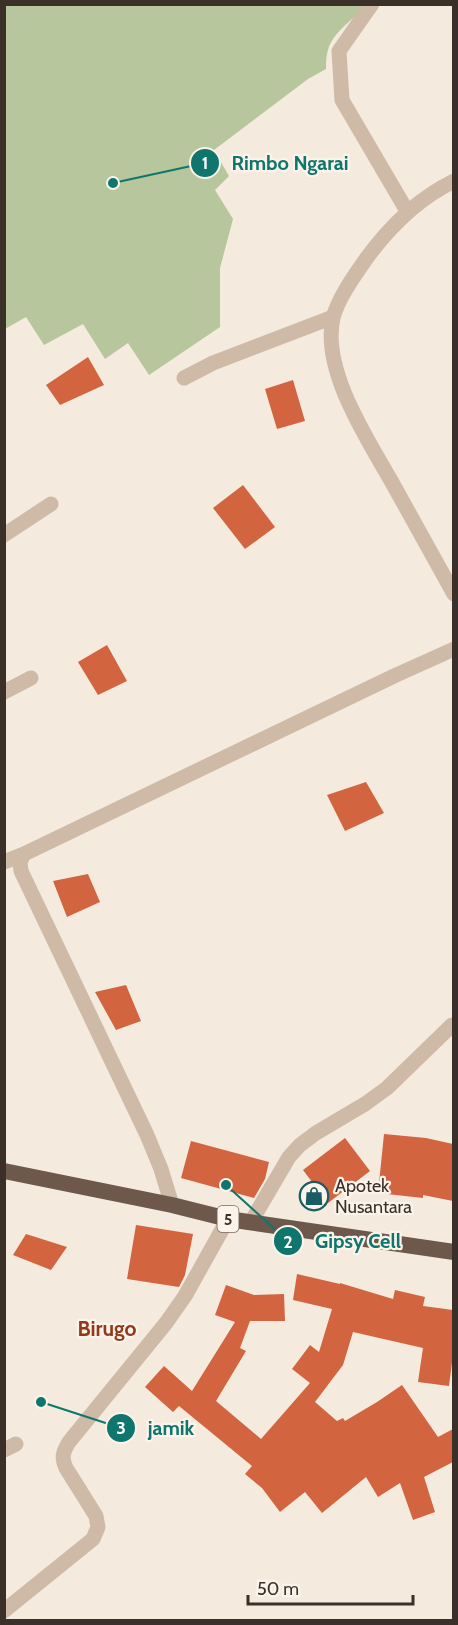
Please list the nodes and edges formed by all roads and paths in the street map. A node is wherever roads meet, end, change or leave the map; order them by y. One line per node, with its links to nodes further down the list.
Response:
1 (372, 4): 3 (street)
2 (453, 181): 3 (street)
3 (407, 211): 4 (street)
4 (333, 317): 5 (street); 8 (street)
5 (184, 378)
6 (51, 504): 7 (street)
7 (4, 535)
8 (453, 594)
9 (453, 649): 12 (street)
10 (31, 678): 11 (street)
11 (4, 692)
12 (24, 854): 13 (street); 16 (street)
13 (4, 862)
14 (452, 1025): 18 (street)
15 (4, 1171): 16 (highway, 5)
16 (172, 1205): 17 (highway, 5)
17 (228, 1219): 18 (highway, 5); 20 (street)
18 (251, 1222): 19 (highway, 5)
19 (453, 1252)
20 (4, 1611)

